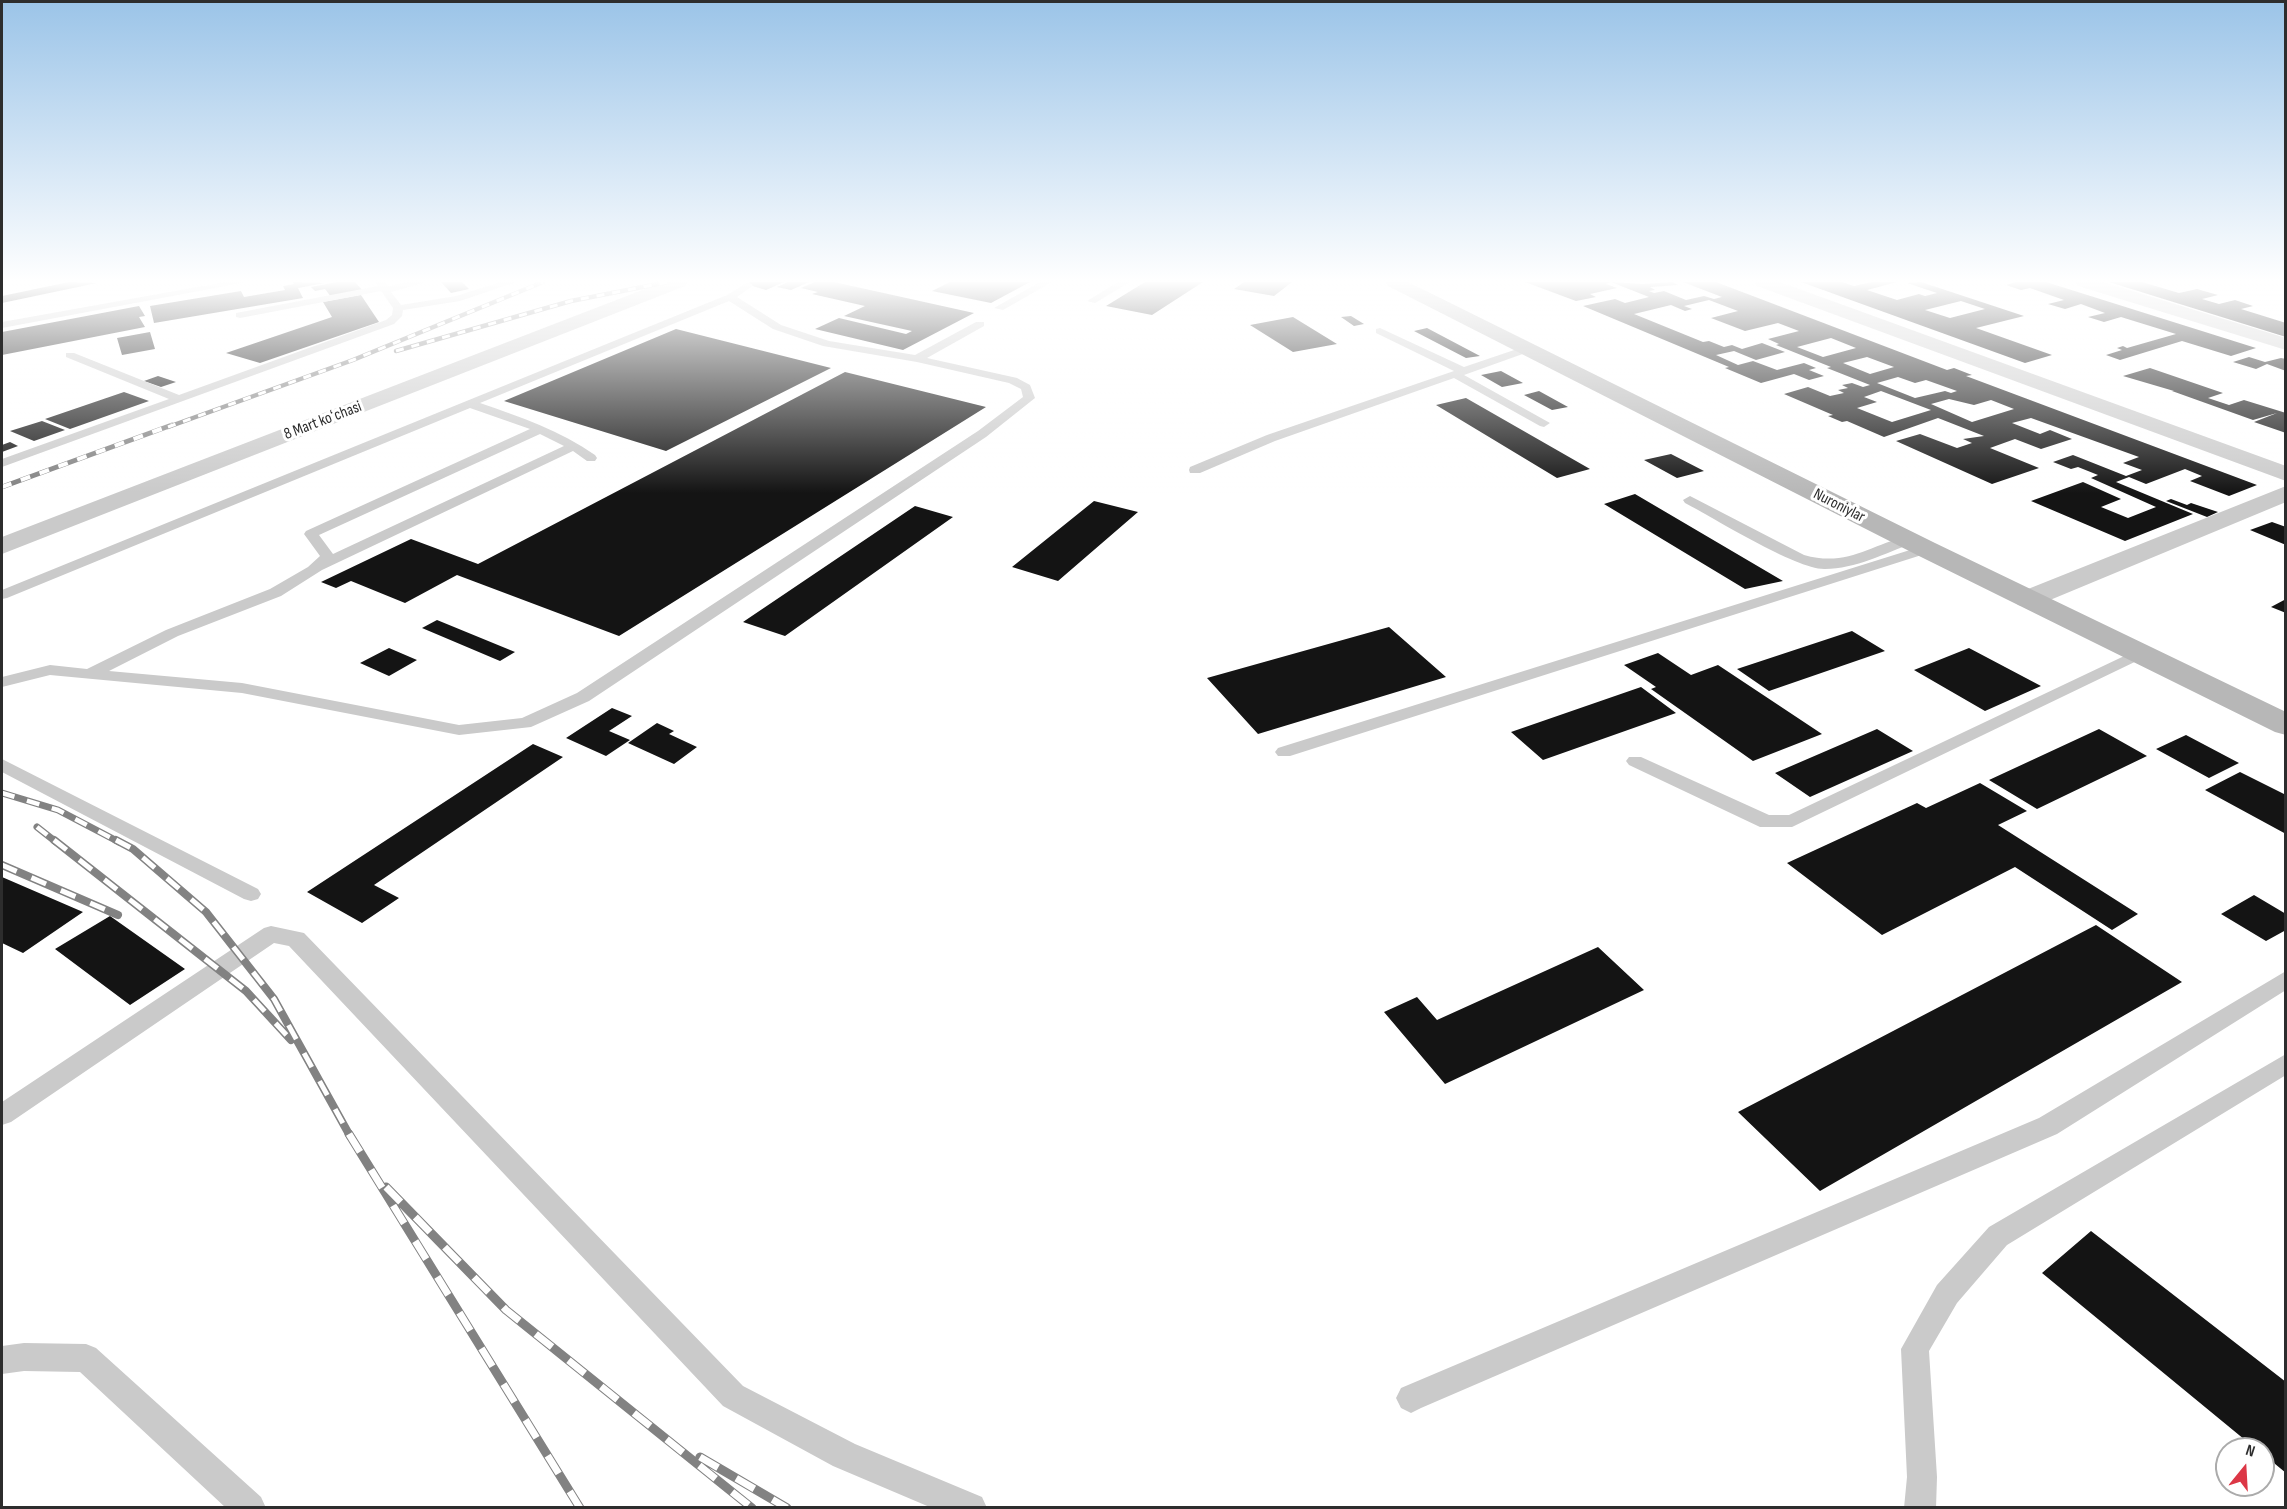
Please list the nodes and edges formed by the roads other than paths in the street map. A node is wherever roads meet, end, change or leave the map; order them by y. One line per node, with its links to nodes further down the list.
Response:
1 (310, 352): 13 (lane)
2 (498, 352): 25 (street, 8 Mart koʻchasi)
3 (595, 352): 14 (lane)
4 (878, 352): 11 (lane)
5 (929, 352): 11 (lane)
6 (1421, 352): 12 (lane)
7 (1517, 352): 12 (lane)
8 (1534, 352): 24 (main road, Nuroniylar)
9 (1955, 352): 21 (street)
10 (70, 355): 13 (lane)
11 (917, 359): 30 (lane)
12 (1460, 373): 15 (lane); 20 (lane)
13 (180, 399): 19 (lane)
14 (470, 404): 16 (lane); 27 (lane)
15 (1544, 423)
16 (540, 429): 17 (lane); 26 (lane)
17 (575, 446): 18 (lane); 26 (lane)
18 (591, 458)
19 (2, 463)
20 (1195, 470)
21 (2286, 474)
22 (2286, 493): 28 (street)
23 (1690, 500): 24 (lane)
24 (1917, 545): 28 (main road, Nuroniylar); 33 (lane)
25 (2, 546)
26 (320, 566): 30 (lane)
27 (2, 595)
28 (2028, 599): 29 (main road, Nuroniylar)
29 (2139, 654): 32 (main road, Nuroniylar); 34 (lane)
30 (88, 674): 31 (lane)
31 (2, 682)
32 (2286, 725)
33 (1284, 753)
34 (1635, 761)
35 (2, 765): 36 (lane)
36 (251, 894)
37 (2286, 979): 41 (lane)
38 (2286, 1063): 44 (lane)
39 (2, 1115): 43 (lane)
40 (2, 1360): 42 (lane)
41 (1412, 1398)
42 (250, 1508)
43 (971, 1508)
44 (1920, 1508)

